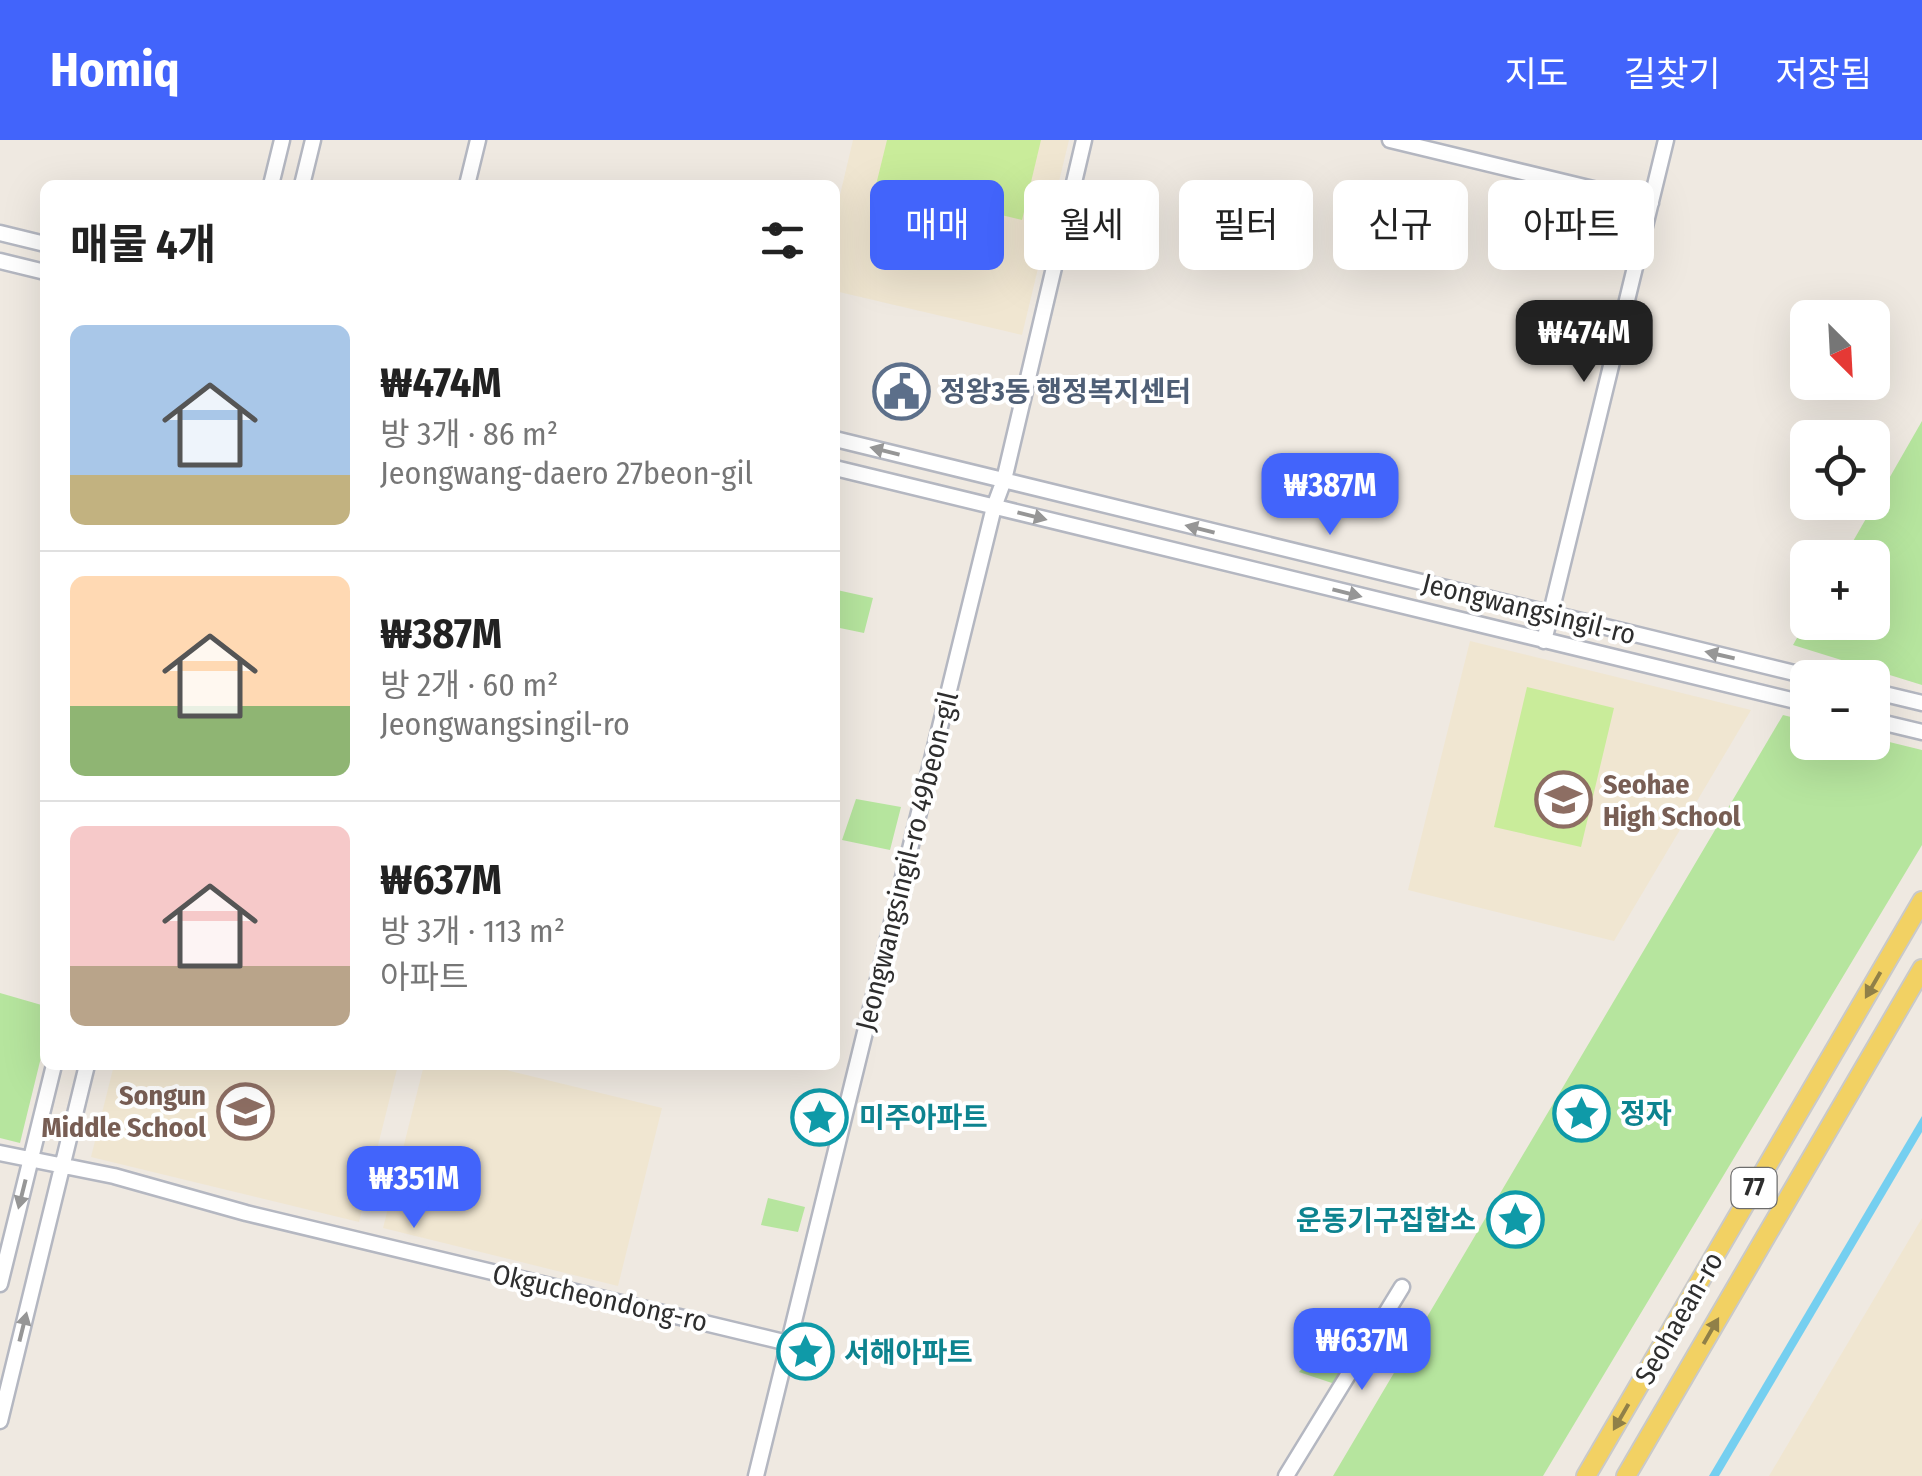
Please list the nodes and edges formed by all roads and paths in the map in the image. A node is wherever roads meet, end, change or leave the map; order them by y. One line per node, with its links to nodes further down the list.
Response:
1 (282, 140): 7 (street)
2 (314, 140): 8 (street)
3 (478, 140): 9 (street)
4 (1084, 140): 19 (street, Jeongwangsingil-ro 49beon-gil)
5 (1390, 140): 10 (street)
6 (1666, 140): 11 (street)
7 (272, 180)
8 (303, 180)
9 (468, 180)
10 (1558, 180)
11 (1654, 190)
12 (0, 233): 13 (street)
13 (40, 243)
14 (0, 262): 16 (street)
15 (1634, 270): 21 (street)
16 (40, 271)
17 (840, 439): 19 (street, Jeongwangsingil-ro, one-way to 17)
18 (840, 469): 20 (street, Jeongwangsingil-ro)
19 (1004, 480): 20 (street, Jeongwangsingil-ro 49beon-gil); 21 (street, Jeongwangsingil-ro, one-way to 19)
20 (994, 507): 22 (street, Jeongwangsingil-ro, one-way to 22); 38 (street, Jeongwangsingil-ro 49beon-gil)
21 (1550, 614): 22 (street); 23 (street, Jeongwangsingil-ro, one-way to 21)
22 (1544, 641): 25 (street, Jeongwangsingil-ro)
23 (1790, 672)
24 (1890, 695): 26 (street)
25 (1790, 700)
26 (1922, 703)
27 (1890, 724): 28 (street)
28 (1922, 732)
29 (1922, 901): 42 (main road, Seohaean-ro / 77, one-way to 42)
30 (1922, 968): 43 (main road, Seohaean-ro / 77, one-way to 30)
31 (53, 1070): 34 (street)
32 (86, 1070): 35 (street)
33 (0, 1153): 34 (street, Okgucheondong-ro)
34 (30, 1160): 35 (street, Okgucheondong-ro); 36 (street, one-way to 36)
35 (62, 1168): 38 (street, Okgucheondong-ro); 39 (street, one-way to 35)
36 (0, 1284)
37 (1402, 1286): 41 (street)
38 (788, 1343): 40 (street, Jeongwangsingil-ro 49beon-gil)
39 (0, 1422)
40 (756, 1476)
41 (1286, 1476)
42 (1586, 1476)
43 (1626, 1476)

